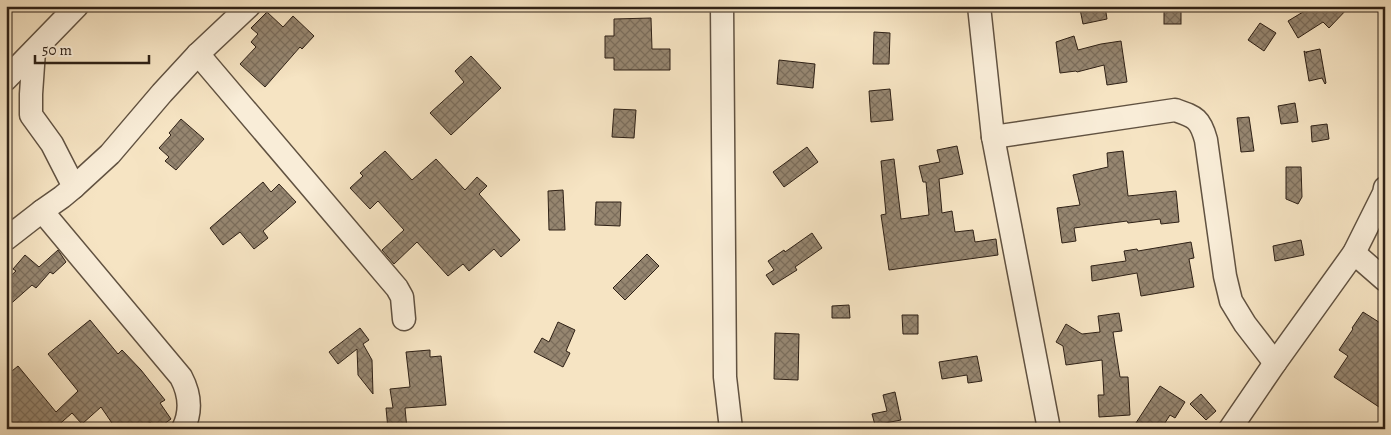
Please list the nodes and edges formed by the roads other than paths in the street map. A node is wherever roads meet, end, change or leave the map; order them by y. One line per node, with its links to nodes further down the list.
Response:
1 (77, 6): 5 (street)
2 (249, 6): 6 (street)
3 (722, 6): 18 (street)
4 (979, 6): 8 (street)
5 (34, 51): 7 (street); 9 (street)
6 (198, 54): 9 (street); 15 (street)
7 (6, 80)
8 (992, 137): 16 (street); 19 (street)
9 (74, 187): 11 (street)
10 (1385, 188): 13 (street)
11 (42, 211): 12 (street); 17 (street)
12 (6, 239)
13 (1354, 253): 14 (street); 16 (street)
14 (1385, 280)
15 (404, 320)
16 (1275, 363): 20 (street)
17 (183, 429)
18 (731, 429)
19 (1049, 429)
20 (1230, 429)

